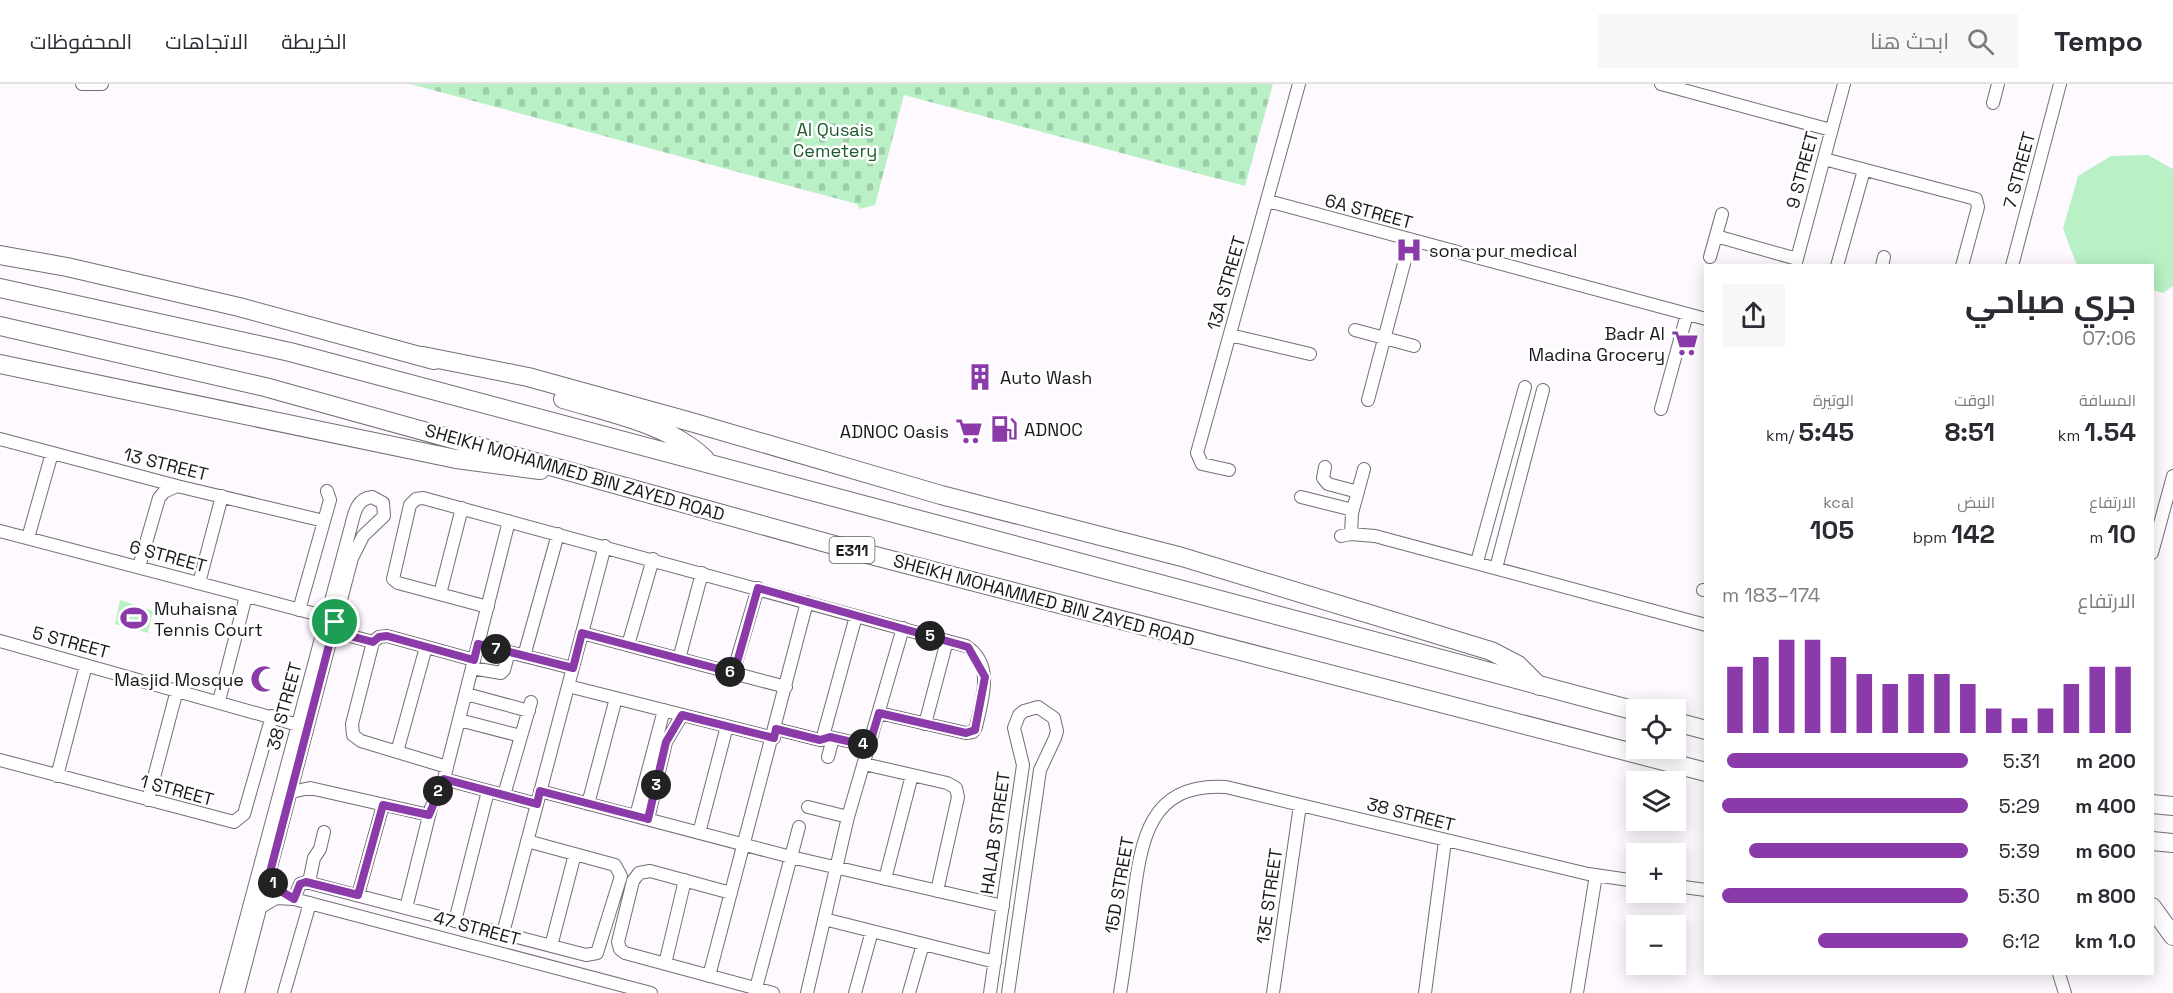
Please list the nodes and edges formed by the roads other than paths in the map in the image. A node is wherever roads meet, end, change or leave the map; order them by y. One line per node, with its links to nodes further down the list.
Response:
1 (82, 84): 2 (street)
2 (102, 84)
3 (1299, 84): 12 (street, 13A STREET)
4 (1661, 84): 9 (street)
5 (1844, 84): 9 (street, 9 STREET)
6 (1998, 84): 8 (street)
7 (2060, 84): 22 (street, 7 STREET)
8 (1993, 103)
9 (1831, 130): 10 (street, 9 STREET)
10 (1824, 159): 11 (street); 19 (street, 9 STREET)
11 (1864, 170): 20 (street); 21 (street)
12 (1268, 201): 15 (street, 6A STREET); 29 (street, 13A STREET)
13 (1722, 214): 14 (street)
14 (1716, 236): 18 (street); 19 (street)
15 (1410, 241): 25 (street, 6A STREET); 30 (street)
16 (0, 246): 23 (highway)
17 (0, 255): 23 (highway)
18 (1710, 257)
19 (1796, 262)
20 (1838, 264)
21 (1963, 264)
22 (2013, 264)
23 (67, 267): 33 (highway)
24 (0, 288): 41 (highway)
25 (1687, 314): 26 (street, 6A STREET); 38 (street)
26 (1704, 318)
27 (0, 326): 45 (highway, SHEIKH MOHAMMED BIN ZAYED ROAD / E311)
28 (1355, 330): 30 (street)
29 (1230, 335): 32 (street); 44 (street, 13A STREET)
30 (1384, 338): 31 (street); 37 (street)
31 (1414, 346)
32 (1310, 354)
33 (423, 356): 41 (highway); 100 (highway)
34 (0, 364): 45 (highway)
35 (1525, 387): 68 (street)
36 (1543, 390): 70 (street)
37 (1368, 400)
38 (1661, 409)
39 (0, 439): 40 (street, 13 STREET)
40 (52, 453): 47 (street, 13 STREET); 64 (street)
41 (708, 462): 100 (highway)
42 (1325, 467): 48 (street)
43 (1364, 469): 51 (street)
44 (1229, 470)
45 (574, 471): 125 (highway, SHEIKH MOHAMMED BIN ZAYED ROAD / E311)
46 (2173, 476): 66 (street)
47 (149, 478): 49 (street, 13 STREET); 55 (street)
48 (1331, 485): 51 (street); 54 (street)
49 (177, 486): 52 (street, 13 STREET); 55 (street)
50 (327, 491): 59 (street)
51 (1358, 492): 57 (street)
52 (222, 496): 59 (street, 13 STREET); 72 (street)
53 (1301, 497): 54 (street)
54 (1326, 503): 57 (street)
55 (156, 505): 69 (street)
56 (462, 508): 60 (street); 74 (street); 74 (street)
57 (1353, 510): 68 (street)
58 (356, 511): 61 (street); 61 (street); 80 (street, 38 STREET)
59 (324, 521): 78 (street)
60 (509, 521): 63 (street); 77 (street)
61 (376, 525): 80 (street, 38 STREET)
62 (0, 531): 64 (street, 6 STREET)
63 (558, 534): 65 (street); 93 (street)
64 (28, 538): 69 (street, 6 STREET)
65 (605, 546): 67 (street); 83 (street)
66 (2154, 546)
67 (653, 559): 71 (street); 90 (street)
68 (1477, 562): 70 (street)
69 (139, 567): 72 (street, 6 STREET)
70 (1496, 568): 81 (street)
71 (702, 573): 73 (street); 94 (street)
72 (199, 583): 75 (street, 6 STREET)
73 (758, 588): 76 (street); 98 (street)
74 (440, 594): 77 (street)
75 (246, 596): 78 (street, 6 STREET); 105 (street)
76 (807, 602): 79 (street); 101 (street)
77 (488, 607): 89 (street)
78 (299, 610): 80 (street, 6 STREET)
79 (856, 615): 82 (street); 119 (street)
80 (331, 620): 84 (street); 85 (street, 38 STREET); 112 (street, 38 STREET)
81 (1704, 624)
82 (903, 628): 87 (street); 108 (street)
83 (582, 633): 90 (street); 97 (street)
84 (346, 635): 85 (street); 88 (street)
85 (331, 640): 127 (street, 38 STREET)
86 (0, 641): 96 (street, 5 STREET)
87 (947, 641): 113 (street); 113 (street)
88 (373, 642): 91 (street); 121 (street)
89 (478, 644): 92 (street); 95 (street)
90 (628, 645): 94 (street)
91 (426, 646): 95 (street); 121 (street)
92 (509, 652): 93 (street); 95 (street)
93 (524, 656): 97 (street)
94 (679, 659): 98 (street)
95 (473, 664): 103 (street)
96 (86, 665): 102 (street, 5 STREET); 129 (street)
97 (573, 668): 99 (street)
98 (734, 673): 101 (street)
99 (568, 686): 104 (street); 132 (street)
100 (1539, 686): 106 (highway)
101 (786, 687): 117 (street)
102 (177, 690): 105 (street, 5 STREET); 136 (street)
103 (465, 694): 111 (street); 118 (street)
104 (616, 698): 107 (street); 138 (street)
105 (219, 701): 110 (street, 5 STREET)
106 (1626, 708)
107 (664, 710): 109 (street); 146 (street)
108 (879, 713): 113 (street); 120 (street)
109 (682, 715): 115 (street); 146 (street)
110 (272, 716): 112 (street, 5 STREET); 136 (street, 1 STREET)
111 (459, 720): 118 (street); 126 (street)
112 (299, 722): 187 (street, 38 STREET)
113 (925, 724)
114 (1686, 725): 116 (highway)
115 (727, 726): 117 (street); 149 (street)
116 (1704, 729)
117 (775, 734): 119 (street); 154 (street)
118 (521, 736): 134 (street)
119 (828, 739): 120 (street); 122 (street)
120 (869, 746): 124 (street)
121 (397, 752): 126 (street)
122 (828, 758)
123 (0, 760): 129 (street, 1 STREET)
124 (864, 764): 128 (street); 145 (street)
125 (1704, 771)
126 (445, 773): 131 (street); 144 (street)
127 (296, 775): 130 (street); 133 (street, 38 STREET)
128 (912, 775): 160 (street); 166 (street)
129 (57, 776): 136 (street, 1 STREET)
130 (310, 788): 133 (street); 140 (street)
131 (488, 791): 134 (street); 176 (street)
132 (540, 791): 137 (street); 138 (street)
133 (291, 792): 159 (street, 38 STREET)
134 (504, 795): 137 (street)
135 (1178, 796): 141 (street, 38 STREET); 197 (street, 15D STREET)
136 (148, 800)
137 (537, 804): 150 (street)
138 (588, 804): 146 (street)
139 (2154, 804): 142 (highway)
140 (383, 805): 144 (street); 168 (street)
141 (1300, 805): 151 (street, 38 STREET); 198 (street, 13E STREET)
142 (2173, 806)
143 (808, 807): 145 (street)
144 (429, 815): 173 (street)
145 (848, 817): 157 (street)
146 (642, 818): 149 (street)
147 (799, 827): 156 (street)
148 (324, 832): 163 (street)
149 (699, 833): 154 (street)
150 (527, 841): 155 (street); 178 (street)
151 (1445, 841): 158 (street, 38 STREET); 199 (street)
152 (2154, 842): 153 (highway)
153 (2173, 843)
154 (744, 844): 156 (street); 167 (street)
155 (575, 854): 181 (street); 181 (street)
156 (791, 858): 157 (street); 186 (street)
157 (836, 868): 160 (street); 175 (street)
158 (1592, 875): 161 (street, 38 STREET); 200 (street)
159 (269, 876): 169 (street, 47 STREET); 172 (street, 38 STREET)
160 (885, 879): 166 (street)
161 (1626, 879)
162 (685, 880): 167 (street); 183 (street); 183 (street)
163 (309, 882): 168 (street); 169 (street)
164 (1686, 887): 165 (street)
165 (1704, 890)
166 (938, 891): 171 (street)
167 (731, 893): 185 (street)
168 (358, 895): 173 (street)
169 (294, 899): 170 (street, 47 STREET); 172 (street, 47 STREET)
170 (310, 903): 189 (street); 190 (street, 47 STREET)
171 (1003, 906): 182 (street, HALAB STREET); 196 (street, HALAB STREET)
172 (261, 907): 188 (street, 38 STREET)
173 (406, 908): 176 (street)
174 (2154, 910): 179 (highway)
175 (824, 919): 177 (street); 192 (street)
176 (455, 921): 178 (street)
177 (872, 931): 180 (street); 193 (street)
178 (503, 933): 181 (street)
179 (2173, 936)
180 (923, 944): 182 (street); 194 (street)
181 (550, 946)
182 (995, 962): 195 (street, HALAB STREET)
183 (665, 964): 185 (street)
184 (2059, 975): 201 (street)
185 (710, 976): 186 (street)
186 (756, 988): 191 (street)
187 (226, 993)
188 (238, 993)
189 (284, 993)
190 (651, 993)
191 (774, 993)
192 (807, 993)
193 (855, 993)
194 (909, 993)
195 (990, 993)
196 (1008, 993)
197 (1120, 993)
198 (1273, 993)
199 (1425, 993)
200 (1577, 993)
201 (2065, 993)

